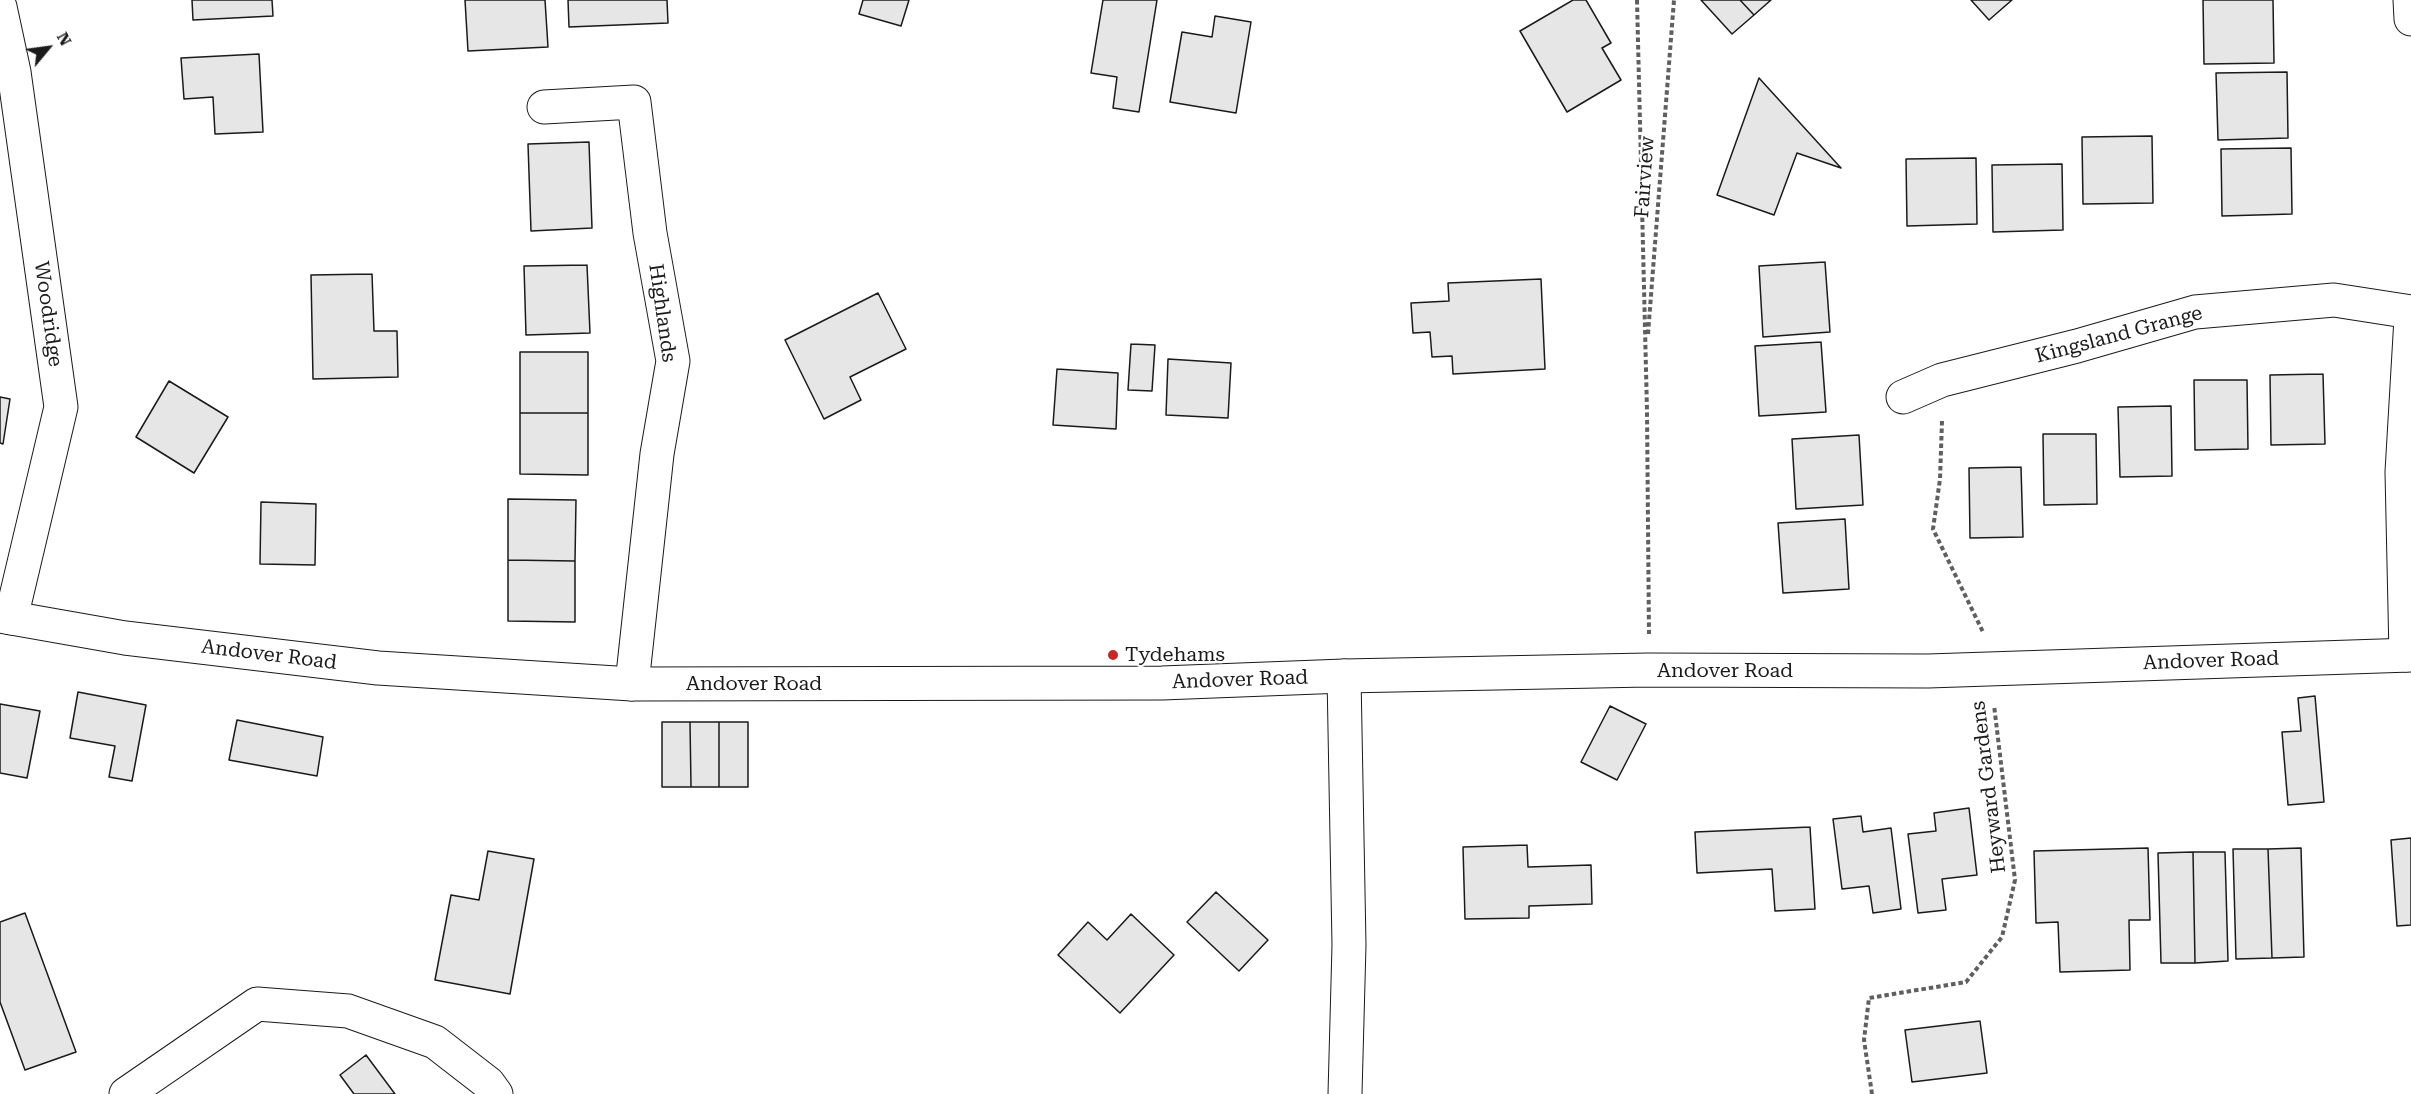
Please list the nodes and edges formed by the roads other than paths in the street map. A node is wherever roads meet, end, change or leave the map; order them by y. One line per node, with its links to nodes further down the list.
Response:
1 (2410, 0): 3 (street)
2 (0, 7): 8 (street, Woodridge)
3 (2411, 19)
4 (544, 107): 11 (street, Highlands)
5 (2411, 312): 7 (street, Kingsland Grange)
6 (2411, 318): 9 (street)
7 (1903, 398)
8 (5, 617): 11 (street, Andover Road)
9 (2409, 655): 10 (street, Andover Road)
10 (1344, 676): 11 (street, Andover Road); 14 (street)
11 (632, 684)
12 (126, 1094): 13 (street)
13 (496, 1094)
14 (1344, 1094)

